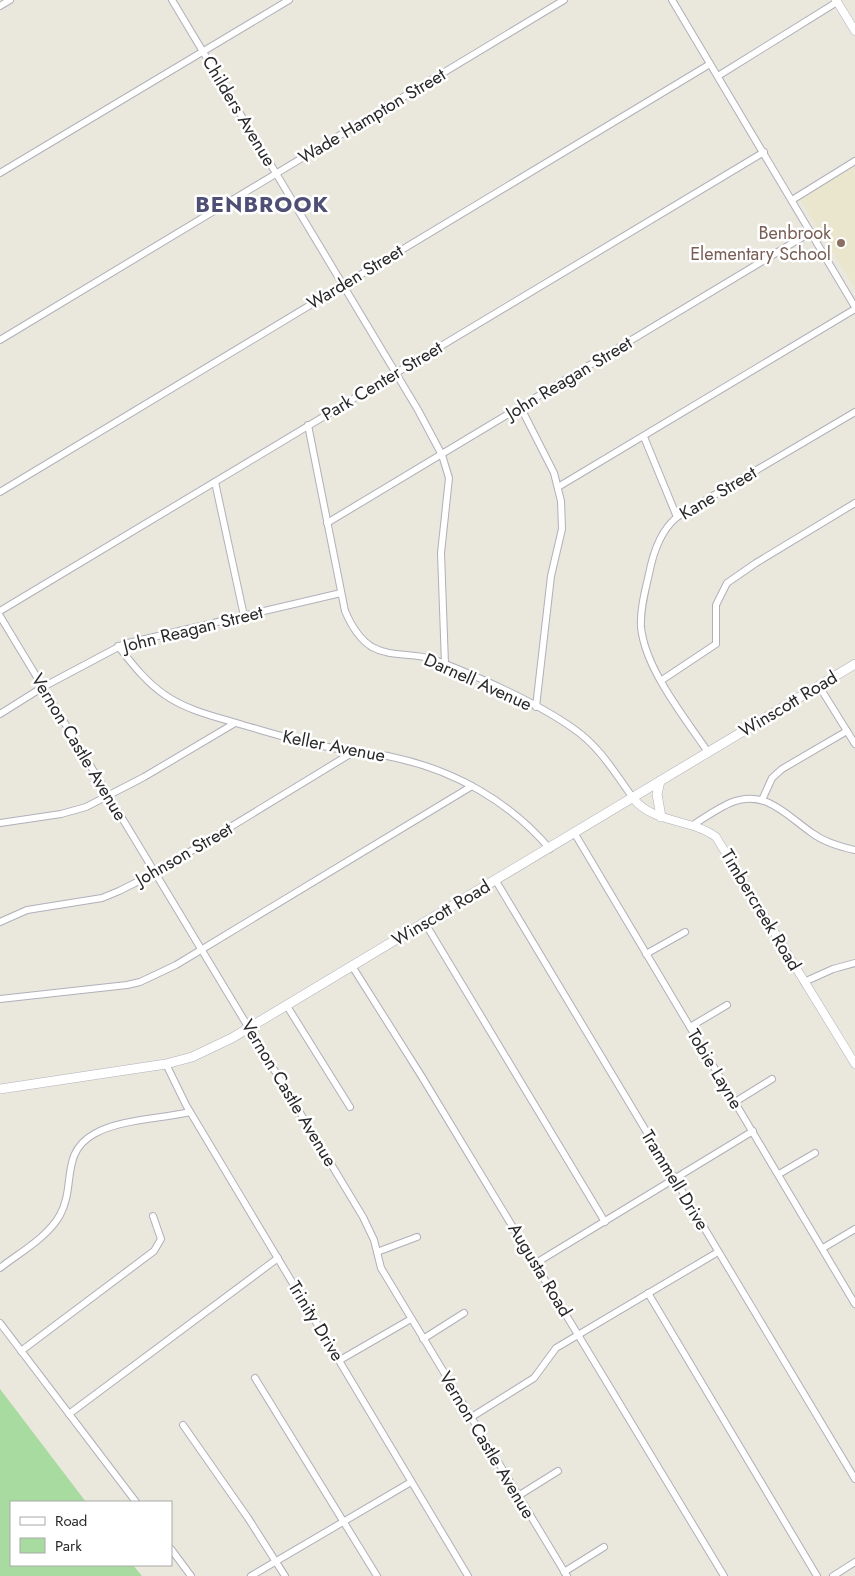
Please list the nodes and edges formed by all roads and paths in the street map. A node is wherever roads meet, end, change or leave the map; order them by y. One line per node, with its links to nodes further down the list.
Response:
1 (10, 0): 7 (street)
2 (172, 0): 9 (street, Childers Avenue)
3 (289, 0): 9 (street)
4 (564, 0): 15 (street, Wade Hampton Street)
5 (672, 0): 10 (street)
6 (836, 1): 8 (street); 11 (street)
7 (0, 6)
8 (855, 31)
9 (203, 52): 14 (street); 15 (street, Childers Avenue)
10 (710, 64): 11 (street); 18 (street, Warden Street)
11 (718, 76): 12 (street)
12 (764, 152): 16 (street); 21 (street, Park Center Street)
13 (855, 161): 16 (street)
14 (0, 173)
15 (277, 174): 18 (street, Childers Avenue); 20 (street, Wade Hampton Street)
16 (792, 200): 17 (street)
17 (811, 232): 19 (street); 22 (street, John Reagan Street)
18 (343, 284): 21 (street, Childers Avenue); 29 (street, Warden Street)
19 (855, 308): 25 (street)
20 (0, 340)
21 (395, 372): 24 (street, Park Center Street); 26 (street, Childers Avenue)
22 (521, 408): 26 (street, John Reagan Street); 28 (street)
23 (855, 412): 31 (street, Kane Street)
24 (308, 425): 27 (street, Park Center Street); 32 (street, Darnell Avenue)
25 (644, 437): 28 (street); 31 (street)
26 (442, 455): 32 (street, John Reagan Street); 38 (street, Childers Avenue)
27 (215, 482): 34 (street, Park Center Street); 36 (street)
28 (558, 487): 43 (street)
29 (0, 492)
30 (855, 503): 40 (street)
31 (677, 517): 40 (street, Kane Street)
32 (327, 523): 33 (street, Darnell Avenue)
33 (341, 593): 36 (street, John Reagan Street); 38 (street, Darnell Avenue)
34 (0, 611)
35 (0, 616): 42 (street, Vernon Castle Avenue)
36 (244, 616): 37 (street, John Reagan Street)
37 (118, 646): 42 (street, John Reagan Street); 45 (street, Keller Avenue)
38 (444, 664): 43 (street, Darnell Avenue)
39 (855, 664): 41 (main road, Winscott Road)
40 (662, 680): 49 (street, Kane Street)
41 (818, 686): 46 (street); 49 (main road, Winscott Road)
42 (43, 687): 44 (street, John Reagan Street); 52 (street, Vernon Castle Avenue)
43 (536, 707): 53 (street, Darnell Avenue)
44 (0, 714)
45 (235, 723): 48 (street, Keller Avenue); 52 (street)
46 (846, 730): 47 (street); 54 (street)
47 (855, 744)
48 (355, 751): 51 (street, Keller Avenue); 61 (street, Johnson Street)
49 (708, 752): 50 (main road, Winscott Road)
50 (660, 781): 53 (main road, Winscott Road); 55 (main road)
51 (472, 786): 59 (street, Keller Avenue); 66 (street)
52 (109, 797): 56 (street); 61 (street, Vernon Castle Avenue)
53 (633, 798): 55 (street, Timbercreek Road); 58 (main road, Winscott Road)
54 (762, 800): 57 (street); 60 (street)
55 (662, 817): 57 (street, Timbercreek Road)
56 (0, 823)
57 (693, 825): 70 (street, Timbercreek Road)
58 (575, 834): 59 (main road, Winscott Road); 67 (street, Tobie Layne)
59 (550, 848): 62 (main road, Winscott Road)
60 (855, 850)
61 (155, 873): 63 (street, Johnson Street); 66 (street, Vernon Castle Avenue)
62 (496, 881): 64 (main road, Winscott Road); 87 (street, Trammell Drive)
63 (0, 922)
64 (425, 923): 69 (main road, Winscott Road); 89 (street)
65 (685, 932): 67 (street)
66 (200, 949): 71 (street); 75 (street, Vernon Castle Avenue)
67 (646, 954): 74 (street, Tobie Layne)
68 (855, 963): 70 (street)
69 (352, 966): 73 (main road, Winscott Road); 96 (street, Augusta Road)
70 (804, 982): 76 (street, Timbercreek Road)
71 (0, 999)
72 (727, 1005): 74 (street)
73 (287, 1006): 75 (main road, Winscott Road); 82 (street)
74 (690, 1027): 81 (street, Tobie Layne)
75 (249, 1029): 77 (main road, Winscott Road); 93 (street, Vernon Castle Avenue)
76 (852, 1051): 78 (street, Timbercreek Road)
77 (166, 1064): 80 (main road, Winscott Road); 83 (street, Trinity Drive)
78 (855, 1064)
79 (772, 1079): 81 (street)
80 (0, 1089)
81 (735, 1102): 84 (street, Tobie Layne)
82 (350, 1107)
83 (190, 1112): 95 (street, Trinity Drive); 97 (street)
84 (753, 1131): 86 (street, Tobie Layne); 87 (street)
85 (815, 1153): 86 (street)
86 (779, 1174): 92 (street, Tobie Layne)
87 (675, 1180): 89 (street); 94 (street, Trammell Drive)
88 (153, 1216): 105 (street)
89 (605, 1222): 96 (street)
90 (855, 1229): 92 (street)
91 (417, 1237): 93 (street)
92 (823, 1248): 99 (street, Tobie Layne)
93 (377, 1252): 101 (street, Vernon Castle Avenue)
94 (718, 1252): 98 (street); 112 (street, Trammell Drive)
95 (278, 1258): 106 (street, Trinity Drive); 108 (street)
96 (536, 1263): 103 (street, Augusta Road)
97 (0, 1268)
98 (648, 1293): 103 (street); 128 (street)
99 (855, 1304)
100 (464, 1313): 104 (street)
101 (411, 1318): 104 (street, Vernon Castle Avenue); 106 (street)
102 (0, 1323): 105 (street)
103 (578, 1334): 109 (street); 127 (street, Augusta Road)
104 (423, 1339): 109 (street, Vernon Castle Avenue)
105 (21, 1351): 108 (street)
106 (340, 1360): 113 (street, Trinity Drive)
107 (255, 1378): 116 (street)
108 (69, 1414): 115 (street)
109 (470, 1418): 114 (street, Vernon Castle Avenue)
110 (183, 1425): 119 (street)
111 (558, 1471): 114 (street)
112 (855, 1479)
113 (411, 1482): 116 (street); 126 (street, Trinity Drive)
114 (518, 1496): 121 (street, Vernon Castle Avenue)
115 (135, 1501)
116 (344, 1521): 119 (street); 125 (street)
117 (604, 1547): 121 (street)
118 (172, 1550): 122 (street)
119 (276, 1561): 123 (street); 124 (street)
120 (855, 1562): 129 (street)
121 (566, 1574)
122 (191, 1576)
123 (251, 1576)
124 (285, 1576)
125 (377, 1576)
126 (468, 1576)
127 (724, 1576)
128 (817, 1576)
129 (833, 1576)

